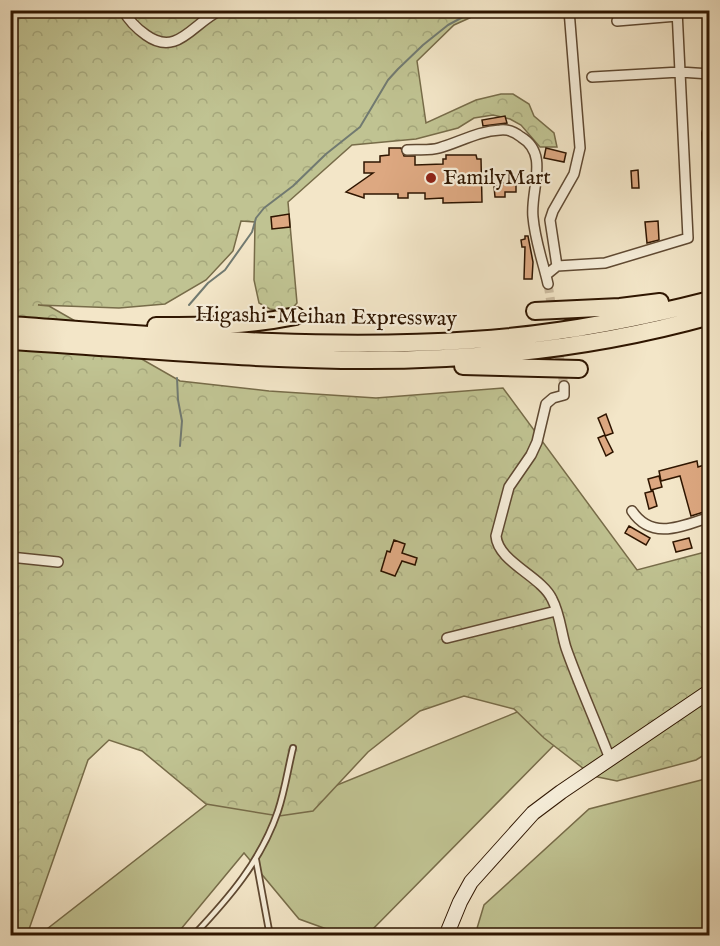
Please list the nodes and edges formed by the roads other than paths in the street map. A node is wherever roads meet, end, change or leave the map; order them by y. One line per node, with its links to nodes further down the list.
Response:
1 (123, 10): 2 (street)
2 (221, 10)
3 (569, 10): 13 (street)
4 (693, 10): 5 (street)
5 (677, 13): 6 (street); 7 (street)
6 (618, 21)
7 (680, 72): 8 (street); 9 (street); 13 (street)
8 (710, 74)
9 (592, 77)
10 (710, 133): 12 (street)
11 (406, 150): 13 (street)
12 (710, 196)
13 (557, 266)
14 (710, 293): 16 (highway)
15 (710, 300): 20 (highway, Higashi-Meihan Expressway)
16 (535, 311)
17 (296, 316): 20 (highway)
18 (710, 316): 22 (highway, Higashi-Meihan Expressway)
19 (10, 324): 20 (highway, Higashi-Meihan Expressway)
20 (38, 327)
21 (10, 341): 22 (highway, Higashi-Meihan Expressway)
22 (313, 360): 23 (highway)
23 (579, 369)
24 (564, 386): 29 (street)
25 (632, 511): 26 (street)
26 (710, 517)
27 (10, 557): 28 (street)
28 (58, 562)
29 (556, 611): 30 (street); 33 (street)
30 (447, 638)
31 (710, 691): 33 (main road)
32 (293, 748): 34 (lane)
33 (610, 759): 37 (main road)
34 (256, 860): 35 (lane); 36 (lane)
35 (193, 936)
36 (270, 936)
37 (446, 936)

